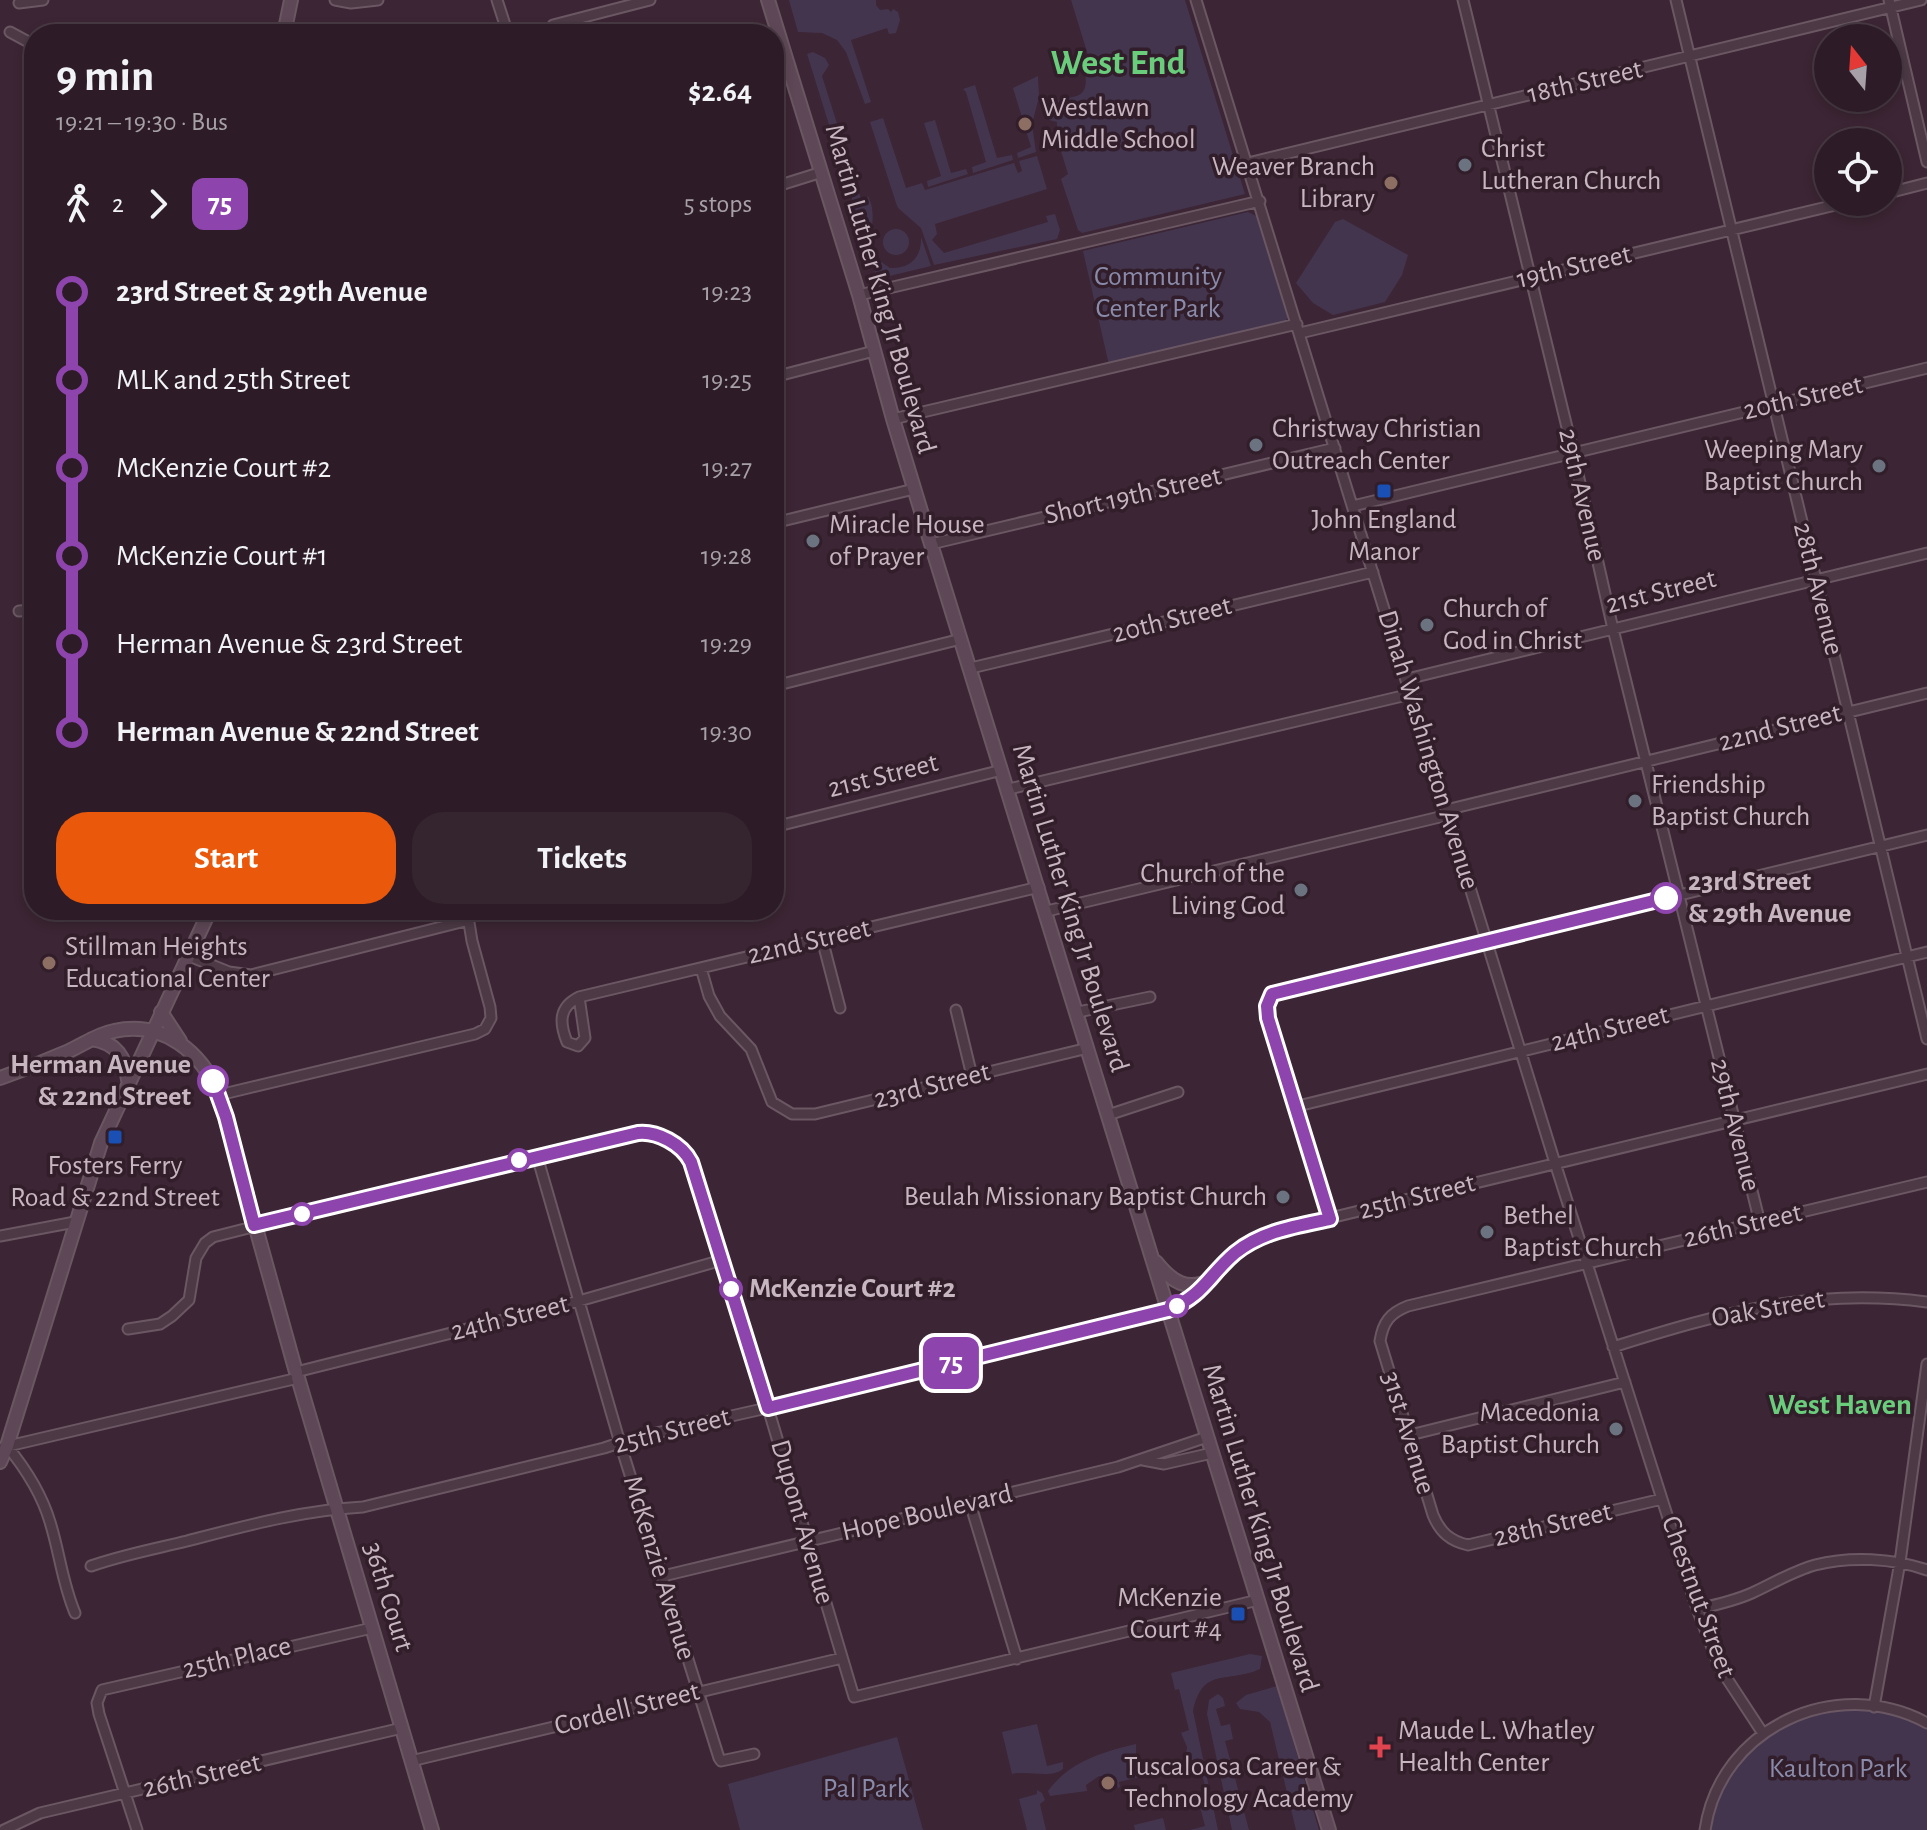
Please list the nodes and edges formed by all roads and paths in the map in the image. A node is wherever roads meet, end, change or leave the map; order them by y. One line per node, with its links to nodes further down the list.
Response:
1 (43, 0): 12 (street)
2 (291, 0): 14 (main road)
3 (335, 0): 4 (street)
4 (378, 0)
5 (497, 0): 15 (street)
6 (650, 0): 16 (street)
7 (768, 0): 17 (main road, Martin Luther King Jr Boulevard)
8 (1196, 0): 24 (street, Dinah Washington Avenue)
9 (1463, 0): 22 (street, 29th Avenue)
10 (1676, 0): 21 (street, 28th Avenue)
11 (1921, 0): 13 (street, 18th Street)
12 (19, 3)
13 (1890, 3): 21 (street, 18th Street); 23 (street)
14 (286, 24)
15 (505, 24)
16 (557, 24)
17 (776, 24)
18 (10, 32): 19 (street)
19 (24, 40)
20 (784, 51): 25 (main road, Martin Luther King Jr Boulevard)
21 (1690, 57): 22 (street, 18th Street); 31 (street, 28th Avenue)
22 (1490, 105): 24 (street, 18th Street); 32 (street, 29th Avenue)
23 (1927, 162)
24 (1248, 163): 29 (street, Dinah Washington Avenue)
25 (822, 172): 27 (street); 33 (main road, Martin Luther King Jr Boulevard)
26 (1927, 183): 28 (street)
27 (784, 184)
28 (1902, 189)
29 (1260, 201): 33 (street); 34 (street, Dinah Washington Avenue)
30 (1814, 210): 31 (street, 19th Street)
31 (1732, 230): 32 (street, 19th Street); 38 (street, 28th Avenue)
32 (1531, 278): 34 (street, 19th Street); 41 (street, 29th Avenue)
33 (859, 295): 35 (main road, Martin Luther King Jr Boulevard)
34 (1299, 328): 39 (street, 19th Street); 40 (street, Dinah Washington Avenue)
35 (874, 351): 37 (street); 39 (main road, Martin Luther King Jr Boulevard)
36 (1927, 368): 38 (street, 20th Street)
37 (784, 374)
38 (1773, 405): 41 (street, 20th Street); 48 (street, 28th Avenue)
39 (893, 419): 42 (main road, Martin Luther King Jr Boulevard)
40 (1335, 448): 43 (street, Dinah Washington Avenue); 45 (street, Short 19th Street)
41 (1573, 452): 43 (street, 20th Street); 51 (street, 29th Avenue)
42 (914, 489): 44 (street); 45 (main road, Martin Luther King Jr Boulevard)
43 (1353, 506): 47 (street, Dinah Washington Avenue)
44 (784, 521)
45 (931, 544): 52 (main road, Martin Luther King Jr Boulevard)
46 (1927, 553): 48 (street, 21st Street)
47 (1373, 572): 53 (street, 20th Street); 54 (street, Dinah Washington Avenue)
48 (1816, 579): 51 (street, 21st Street); 58 (street, 28th Avenue)
49 (19, 611): 50 (street)
50 (24, 611)
51 (1613, 629): 54 (street, 21st Street); 59 (street, 29th Avenue)
52 (961, 639): 53 (main road, Martin Luther King Jr Boulevard); 55 (street)
53 (971, 668): 60 (main road, Martin Luther King Jr Boulevard)
54 (1407, 679): 57 (street, Dinah Washington Avenue)
55 (784, 683)
56 (1927, 693): 58 (street, 22nd Street)
57 (1411, 694): 61 (street); 62 (street, Dinah Washington Avenue)
58 (1849, 712): 59 (street, 22nd Street); 65 (street, 28th Avenue)
59 (1647, 761): 62 (street, 22nd Street); 67 (street, 29th Avenue)
60 (1002, 770): 61 (main road, Martin Luther King Jr Boulevard); 63 (street, 21st Street)
61 (1009, 789): 66 (main road, Martin Luther King Jr Boulevard)
62 (1447, 812): 68 (street, 22nd Street); 73 (street, Dinah Washington Avenue)
63 (784, 824)
64 (1927, 835): 65 (street)
65 (1879, 846): 67 (street); 76 (street, 28th Avenue)
66 (1039, 887): 68 (main road, Martin Luther King Jr Boulevard); 72 (street, 22nd Street)
67 (1679, 895): 73 (street); 80 (street, 29th Avenue)
68 (1047, 911): 84 (main road, Martin Luther King Jr Boulevard)
69 (205, 920): 75 (main road)
70 (450, 920): 75 (street)
71 (469, 920): 96 (street)
72 (822, 939): 77 (street, 22nd Street); 81 (street)
73 (1488, 942): 90 (street, Dinah Washington Avenue); 97 (street)
74 (1927, 952): 76 (street, 24th Street)
75 (189, 956): 83 (main road)
76 (1907, 957): 80 (street, 24th Street); 87 (street, 28th Avenue)
77 (701, 968): 78 (street, 22nd Street); 92 (street, 23rd Street)
78 (579, 997): 78 (street)
79 (1150, 997): 84 (street)
80 (1706, 1006): 90 (street, 24th Street); 99 (street, 29th Avenue)
81 (840, 1008)
82 (956, 1010): 92 (street)
83 (161, 1012): 85 (main road); 88 (main road, 36th Court)
84 (1078, 1012): 89 (main road, Martin Luther King Jr Boulevard)
85 (151, 1032): 86 (main road); 88 (main road); 94 (main road)
86 (92, 1039): 93 (main road); 94 (main road)
87 (1927, 1039)
88 (180, 1041): 96 (main road, 36th Court)
89 (1088, 1048): 92 (street, 23rd Street); 98 (main road, Martin Luther King Jr Boulevard)
90 (1521, 1051): 97 (street, 24th Street); 101 (street, Dinah Washington Avenue)
91 (1927, 1074): 99 (street, 25th Street)
92 (972, 1076)
93 (0, 1078)
94 (128, 1082): 104 (main road)
95 (1178, 1092): 98 (street)
96 (219, 1095): 106 (main road, 36th Court)
97 (1294, 1107): 103 (street)
98 (1108, 1115): 108 (main road, Martin Luther King Jr Boulevard)
99 (1735, 1120): 101 (street, 25th Street); 105 (street, 29th Avenue)
100 (537, 1156): 106 (street); 109 (street, Dupont Avenue); 112 (street, McKenzie Avenue)
101 (1555, 1163): 103 (street, 25th Street); 110 (street, Dinah Washington Avenue)
102 (1927, 1182): 105 (street, 26th Street)
103 (1330, 1219): 111 (street, 25th Street)
104 (75, 1222): 107 (street); 126 (main road)
105 (1760, 1223): 110 (street, 26th Street)
106 (254, 1225): 116 (street); 119 (main road, 36th Court)
107 (0, 1236)
108 (1152, 1257): 111 (main road); 114 (main road, Martin Luther King Jr Boulevard)
109 (722, 1260): 112 (street, 24th Street); 121 (street, Dupont Avenue)
110 (1588, 1262): 115 (street, 26th Street); 117 (street, Dinah Washington Avenue)
111 (1211, 1280): 114 (street, 25th Street)
112 (579, 1301): 119 (street, 24th Street); 125 (street, McKenzie Avenue)
113 (1927, 1302): 117 (street, Oak Street)
114 (1168, 1310): 121 (street, 25th Street); 124 (main road, Martin Luther King Jr Boulevard)
115 (1382, 1328): 123 (street, 31st Avenue)
116 (128, 1329)
117 (1613, 1347): 120 (street, Dinah Washington Avenue)
118 (1927, 1364): 122 (street)
119 (297, 1375): 126 (street, 24th Street); 132 (main road, 36th Court)
120 (1625, 1382): 123 (street); 130 (street, Dinah Washington Avenue)
121 (768, 1408): 125 (street, 25th Street); 134 (street, Dupont Avenue)
122 (1922, 1434): 135 (street)
123 (1410, 1435): 133 (street, 31st Avenue)
124 (1207, 1437): 127 (main road, Martin Luther King Jr Boulevard); 128 (street, Hope Boulevard)
125 (620, 1443): 132 (street, 25th Street); 138 (street, McKenzie Avenue)
126 (4, 1447): 129 (main road); 141 (street)
127 (1212, 1453): 128 (street, Hope Boulevard); 139 (main road, Martin Luther King Jr Boulevard)
128 (1143, 1460): 131 (street, Hope Boulevard)
129 (0, 1462)
130 (1662, 1499): 133 (street, 28th Street); 140 (street, Chestnut Street)
131 (970, 1503): 134 (street, Hope Boulevard); 144 (street)
132 (337, 1508): 136 (street, 25th Street); 142 (main road, 36th Court)
133 (1446, 1535)
134 (808, 1542): 138 (street, Hope Boulevard); 143 (street, Dupont Avenue)
135 (1900, 1562): 137 (street); 140 (street); 146 (street)
136 (91, 1566)
137 (1927, 1570)
138 (663, 1576): 145 (street, McKenzie Avenue)
139 (1258, 1600): 144 (street); 156 (main road, Martin Luther King Jr Boulevard)
140 (1697, 1609): 149 (street, Chestnut Street)
141 (75, 1613)
142 (372, 1628): 148 (main road, 36th Court); 152 (street, 25th Place)
143 (842, 1658): 144 (street, Dupont Avenue); 145 (street, Cordell Street)
144 (1017, 1659)
145 (697, 1692): 150 (street, McKenzie Avenue); 151 (street, Cordell Street)
146 (1874, 1707): 147 (street); 149 (street)
147 (1927, 1723)
148 (402, 1728): 151 (main road, 36th Court); 152 (street, 26th Street)
149 (1762, 1732): 157 (street)
150 (754, 1754)
151 (411, 1761): 155 (main road, 36th Court)
152 (124, 1794): 153 (street, 26th Street); 154 (street)
153 (4, 1830)
154 (137, 1830)
155 (432, 1830)
156 (1329, 1830)
157 (1705, 1830)

